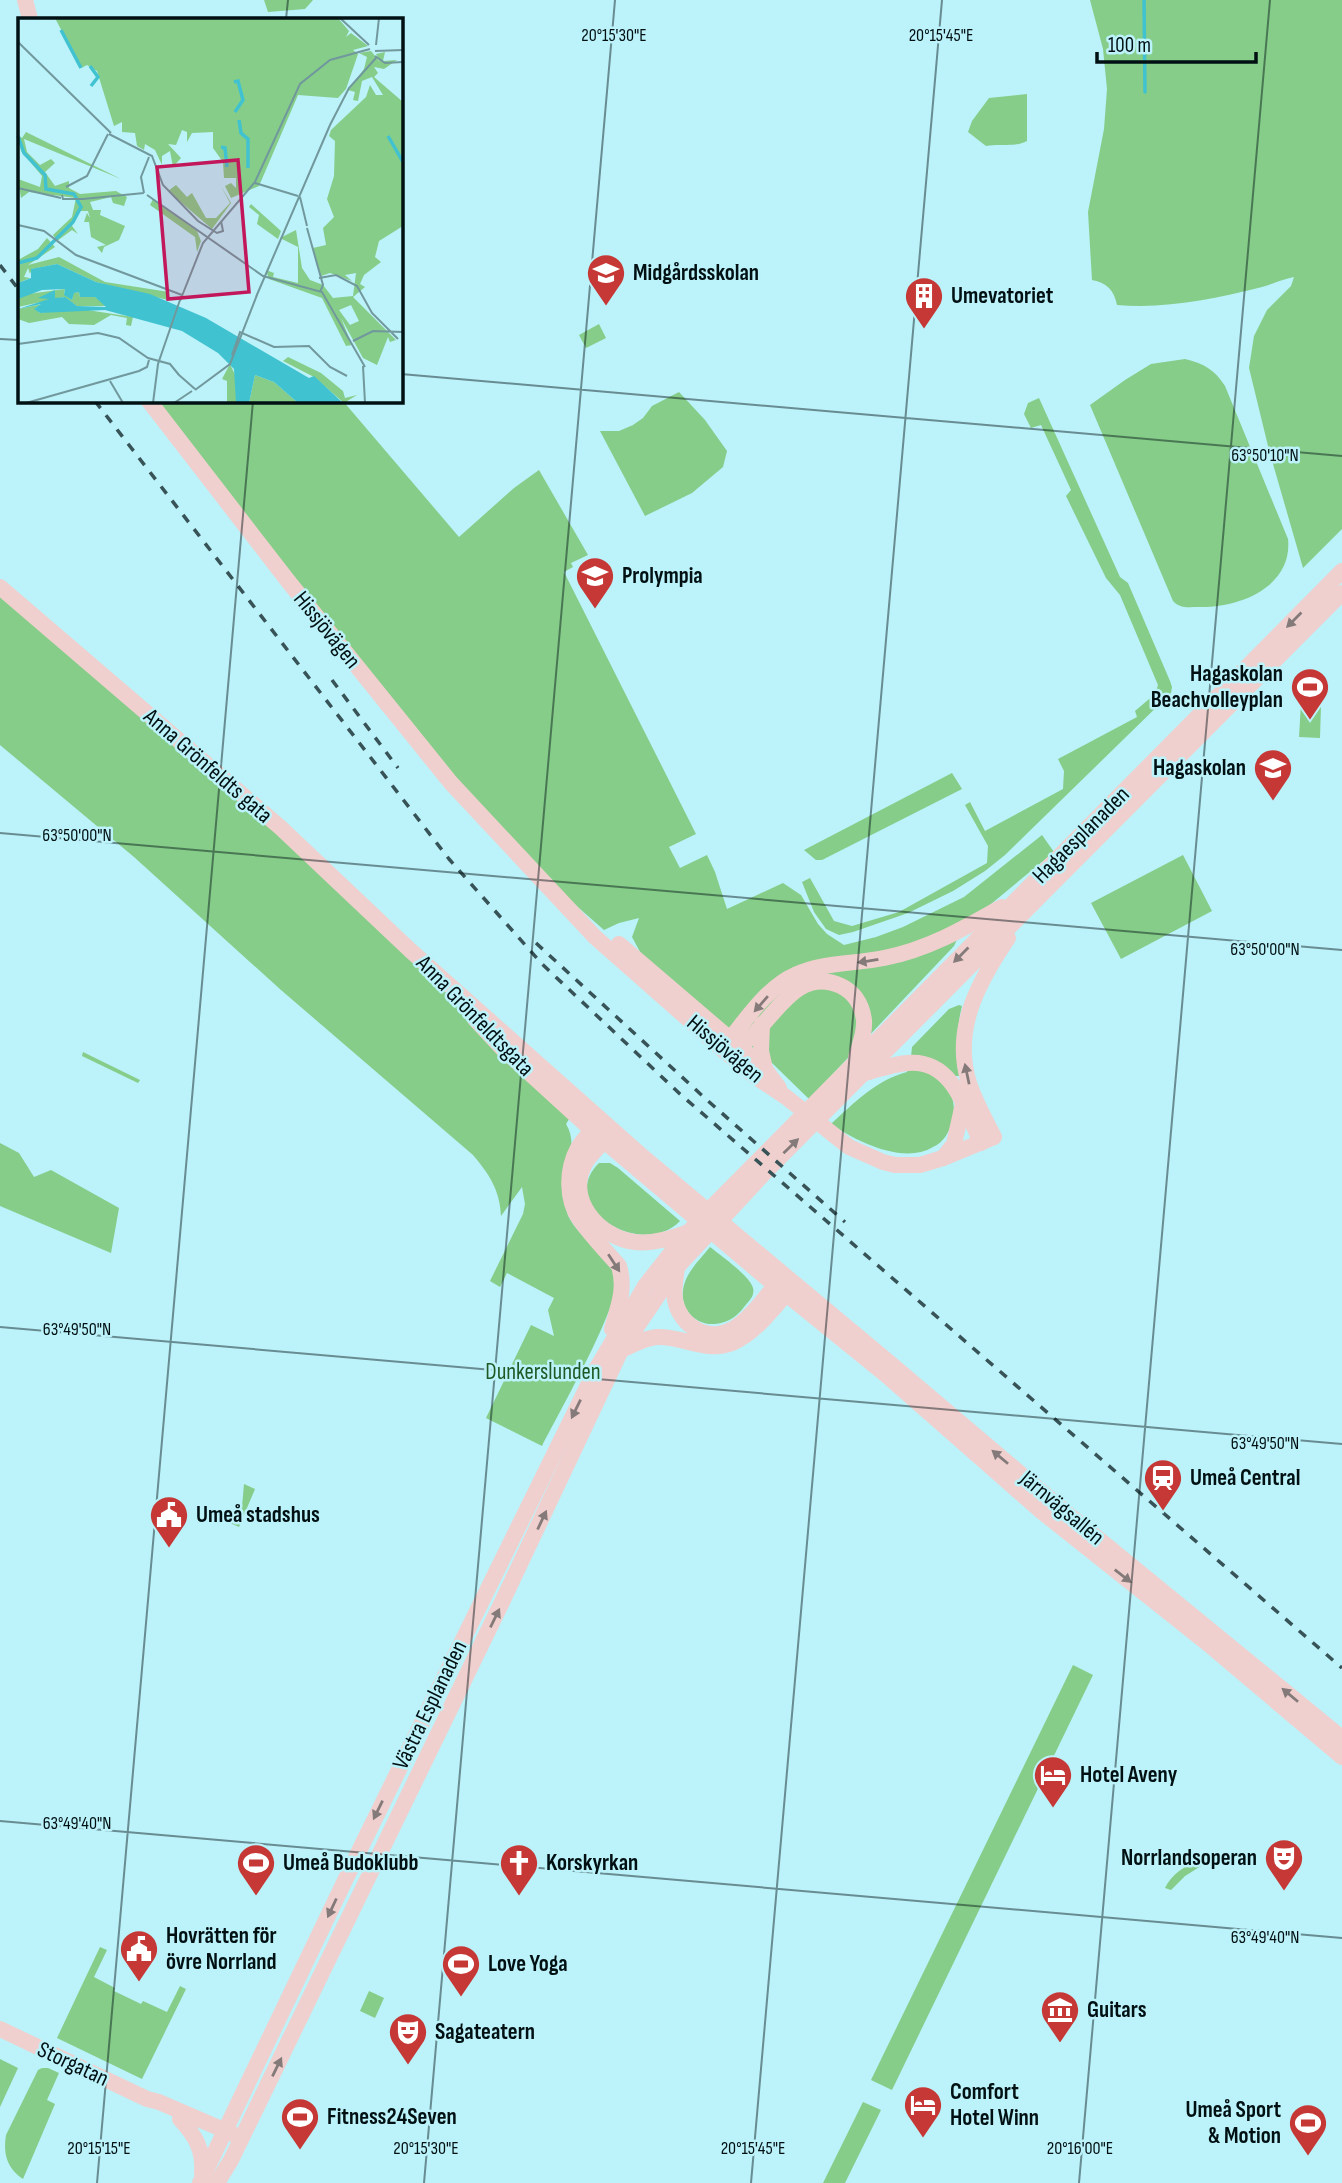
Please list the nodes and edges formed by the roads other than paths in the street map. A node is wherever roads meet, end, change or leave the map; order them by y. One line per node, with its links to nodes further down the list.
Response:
1 (25, 0): 2 (main road)
2 (30, 18)
3 (150, 402): 10 (main road, Hissjövägen)
4 (1342, 572): 7 (main road, Hagaesplanaden, one-way to 7)
5 (0, 587): 8 (main road, Anna Grönfeldts gata)
6 (1342, 593): 7 (main road, Hagaesplanaden)
7 (1026, 900): 10 (main road, one-way to 10); 11 (main road, Hagaesplanaden); 16 (main road, one-way to 7)
8 (411, 951): 15 (main road, Anna Grönfeldtsgata)
9 (762, 1024): 10 (main road); 11 (main road); 12 (main road)
10 (731, 1049): 12 (main road, Hissjövägen); 13 (main road, Hissjövägen)
11 (859, 1068): 14 (main road); 18 (main road, Hagaesplanaden)
12 (765, 1069): 13 (main road, Hissjövägen)
13 (786, 1097): 17 (main road, Hissjövägen)
14 (963, 1104): 16 (main road); 17 (main road)
15 (603, 1131): 18 (main road); 20 (main road, Anna Grönfeldtsgata); 21 (main road, one-way to 21)
16 (987, 1140): 17 (main road, Hissjövägen)
17 (943, 1158)
18 (686, 1239): 19 (main road, Västra Esplanaden); 21 (main road, Västra Esplanaden)
19 (678, 1266): 20 (main road); 21 (main road, Västra Esplanaden)
20 (784, 1285): 21 (main road); 22 (main road, Järnvägsallén, one-way to 20); 23 (main road, Järnvägsallén, one-way to 23)
21 (614, 1349): 27 (main road, Västra Esplanaden, one-way to 21); 27 (main road, Västra Esplanaden, one-way to 27)
22 (1342, 1738)
23 (1342, 1757)
24 (0, 2029): 25 (main road, Storgatan)
25 (147, 2099): 26 (main road, Storgatan); 27 (main road, Storgatan)
26 (180, 2119): 27 (main road, Storgatan); 28 (main road, Storgatan)
27 (231, 2138): 28 (main road, Västra Esplanaden)
28 (206, 2182)

